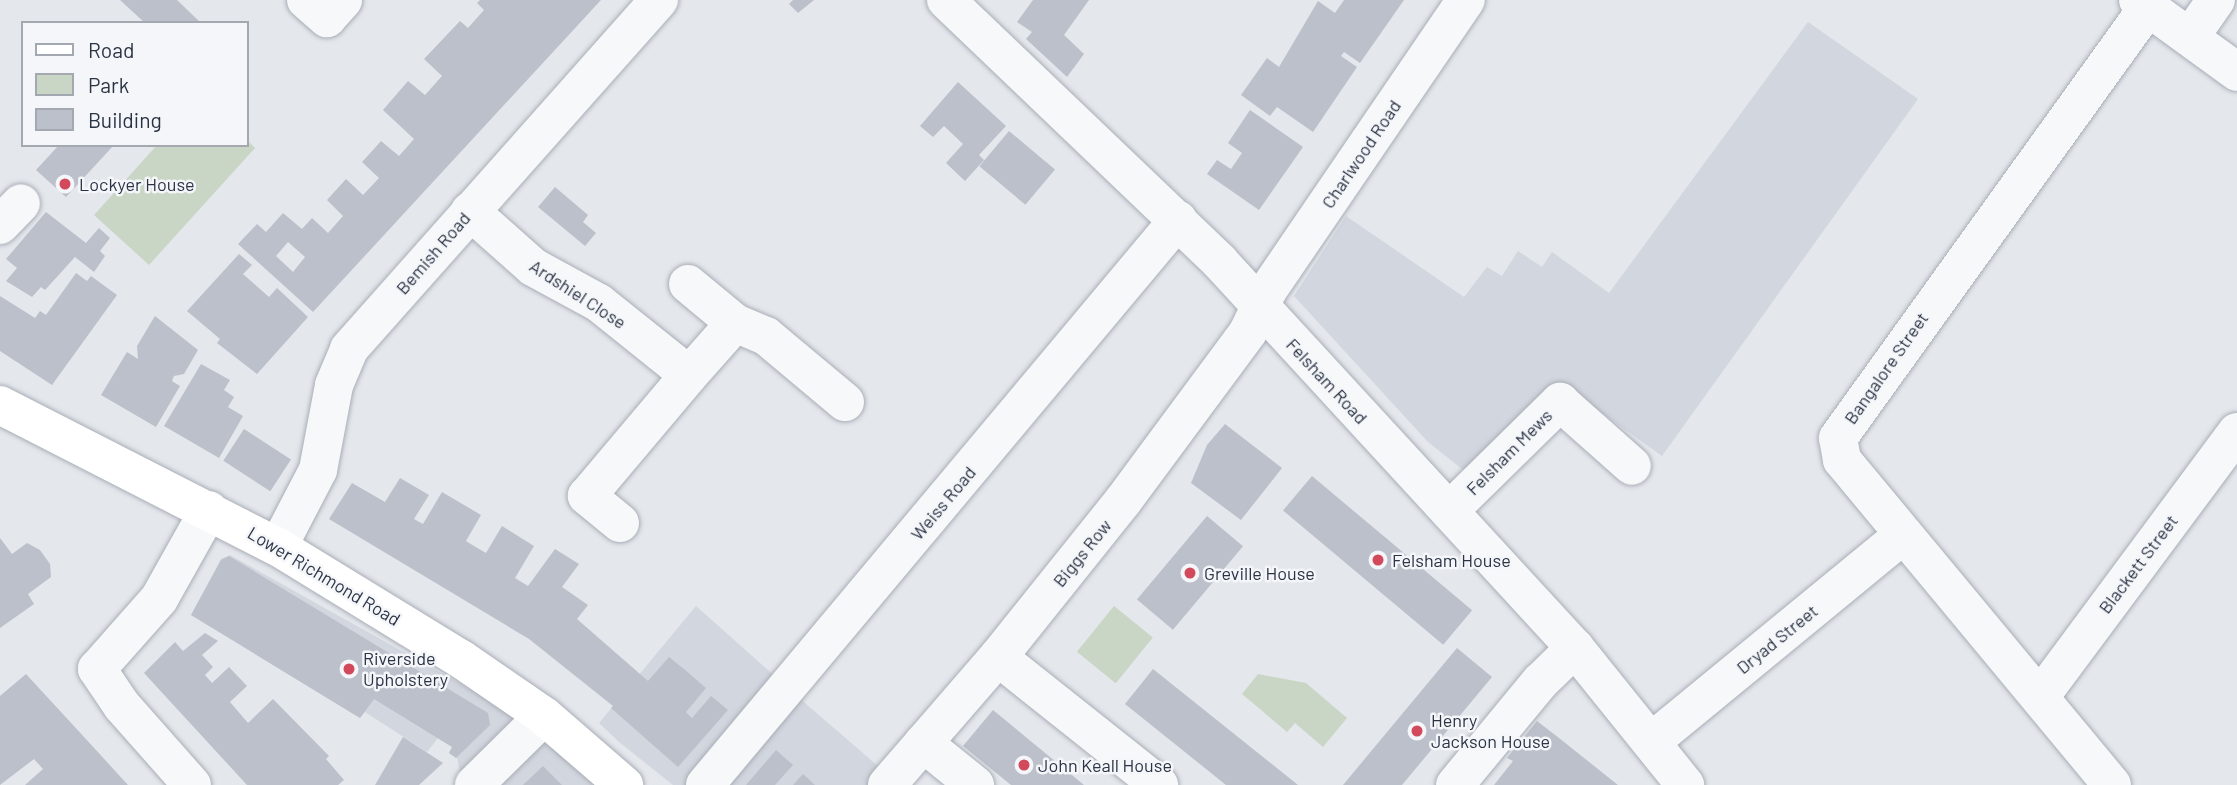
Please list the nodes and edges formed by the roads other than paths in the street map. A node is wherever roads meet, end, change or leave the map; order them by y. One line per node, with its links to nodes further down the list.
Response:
1 (306, 0): 2 (street)
2 (343, 0)
3 (659, 0): 10 (street, Bemish Road)
4 (1466, 0): 13 (street, Charlwood Road)
5 (2216, 0): 8 (street)
6 (2143, 3): 8 (street); 23 (street, Bangalore Street)
7 (958, 4): 11 (street, Felsham Road)
8 (2190, 37): 9 (street)
9 (2237, 72)
10 (470, 211): 15 (street, Ardshiel Close); 24 (street, Bemish Road)
11 (1178, 220): 13 (street, Felsham Road); 35 (street, Weiss Road)
12 (688, 284): 14 (street)
13 (1262, 310): 21 (street, Felsham Road); 26 (street, Biggs Row)
14 (735, 323): 15 (street); 16 (street)
15 (689, 375): 22 (street)
16 (845, 402)
17 (0, 405): 20 (main road, Lower Richmond Road)
18 (2237, 432): 27 (street, Blackett Street)
19 (1632, 466): 21 (street, Felsham Mews)
20 (209, 510): 24 (main road, Lower Richmond Road); 32 (street)
21 (1449, 512): 25 (street, Felsham Road)
22 (620, 523)
23 (1903, 535): 27 (street, Bangalore Street); 29 (street, Dryad Street)
24 (278, 547): 28 (main road, Lower Richmond Road)
25 (1575, 648): 29 (street, Felsham Road); 39 (street)
26 (998, 657): 30 (street, Biggs Row); 38 (street)
27 (2040, 697): 40 (street, Bangalore Street)
28 (544, 716): 33 (street); 34 (main road, Lower Richmond Road)
29 (1651, 742): 31 (street, Felsham Road)
30 (923, 744): 36 (street, Biggs Row); 37 (street)
31 (1680, 784)
32 (192, 785)
33 (474, 785)
34 (624, 785)
35 (705, 785)
36 (887, 785)
37 (975, 785)
38 (1159, 785)
39 (1455, 785)
40 (2112, 785)

